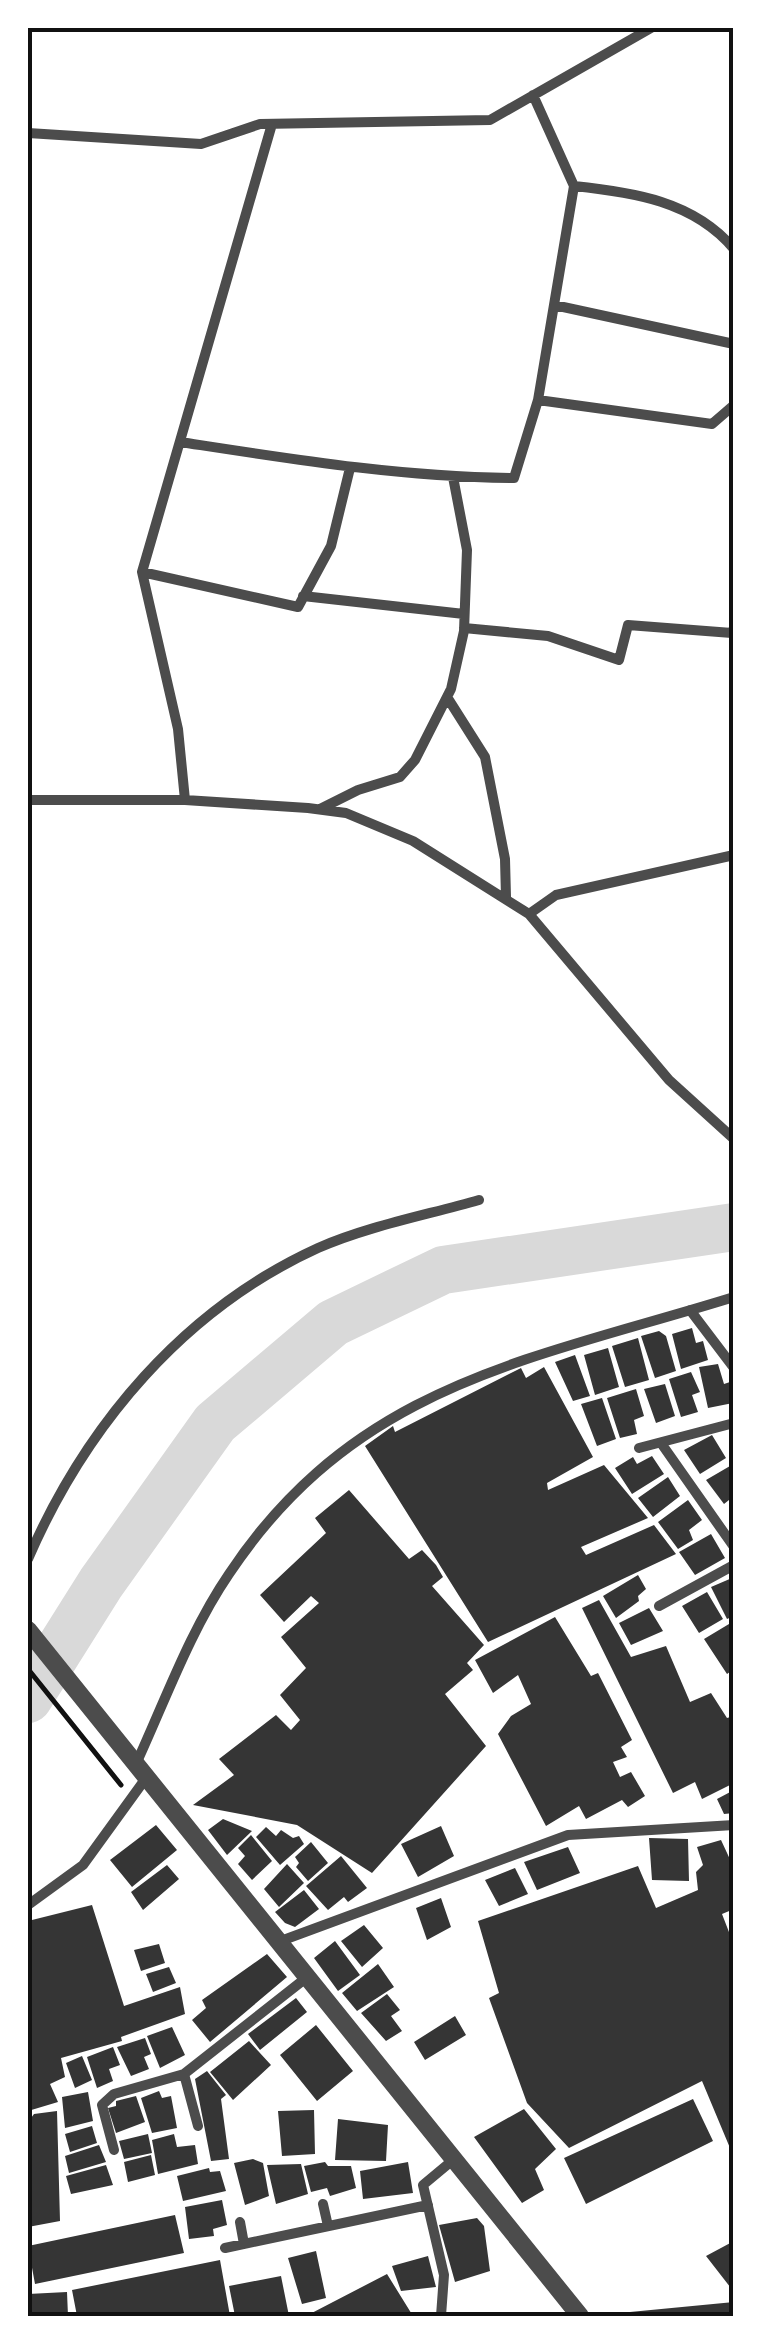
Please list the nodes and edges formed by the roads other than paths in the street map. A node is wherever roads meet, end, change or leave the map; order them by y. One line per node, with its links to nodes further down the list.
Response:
1 (652, 28): 2 (street)
2 (533, 95): 3 (street); 5 (street)
3 (272, 124): 4 (street); 11 (street)
4 (28, 133)
5 (574, 186): 6 (street); 7 (street)
6 (734, 250)
7 (554, 305): 8 (street); 9 (street)
8 (734, 344)
9 (538, 400): 10 (street); 13 (street)
10 (734, 405)
11 (180, 442): 12 (street); 14 (street)
12 (350, 468): 13 (street); 15 (street)
13 (453, 478): 16 (street)
14 (142, 572): 15 (street); 21 (street)
15 (303, 596): 16 (street)
16 (464, 614): 17 (street)
17 (464, 628): 18 (street); 19 (street)
18 (734, 628)
19 (447, 697): 22 (street); 24 (street)
20 (28, 800): 21 (street)
21 (186, 800): 22 (street)
22 (319, 810): 24 (street)
23 (734, 854): 25 (street)
24 (506, 897): 25 (street)
25 (529, 914): 26 (street)
26 (734, 1139)
27 (479, 1200): 35 (street)
28 (734, 1297): 29 (street)
29 (690, 1310): 30 (street); 39 (street)
30 (734, 1368)
31 (734, 1424): 32 (street)
32 (661, 1443): 33 (street); 34 (street)
33 (639, 1448)
34 (734, 1547)
35 (28, 1559)
36 (734, 1564): 37 (street)
37 (659, 1606)
38 (28, 1630): 39 (street)
39 (136, 1766): 41 (street); 42 (street)
40 (734, 1824): 42 (street)
41 (28, 1906)
42 (278, 1942): 43 (street)
43 (306, 1978): 44 (street); 47 (street)
44 (184, 2074): 45 (street); 46 (street)
45 (198, 2126)
46 (114, 2150)
47 (454, 2160): 49 (street); 55 (street)
48 (323, 2204): 51 (street)
49 (428, 2204): 51 (street); 54 (street)
50 (240, 2222): 52 (street)
51 (328, 2226): 52 (street)
52 (244, 2244): 53 (street)
53 (226, 2248)
54 (441, 2316)
55 (580, 2316)

